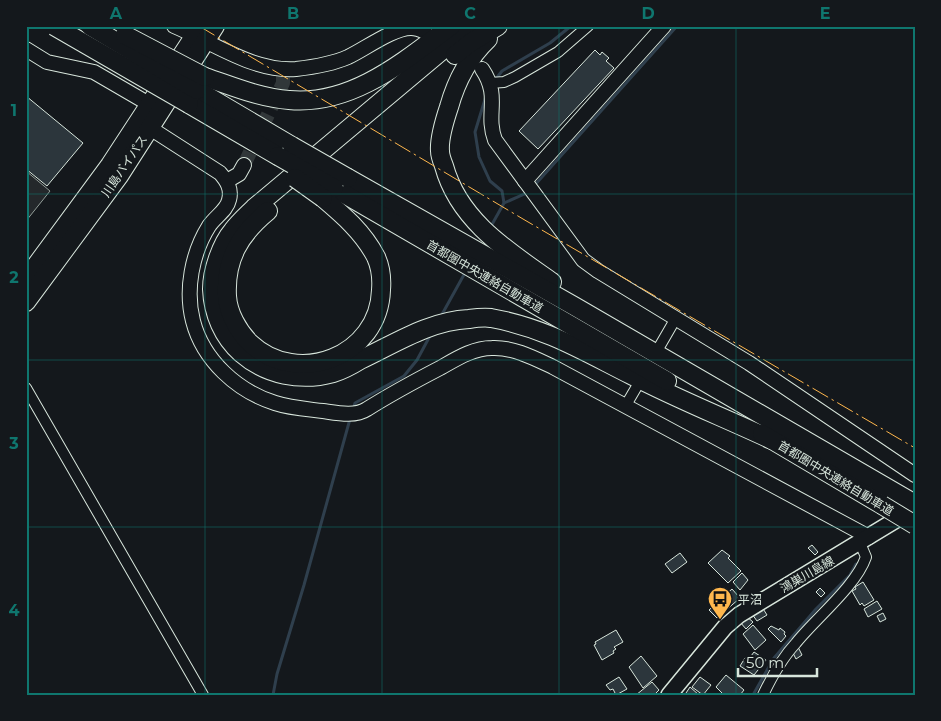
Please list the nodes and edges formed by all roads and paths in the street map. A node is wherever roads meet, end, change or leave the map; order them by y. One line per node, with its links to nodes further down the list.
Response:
1 (90, 26): 15 (highway, 首都圏中央連絡自動車道, bridge)
2 (106, 26): 15 (highway, bridge)
3 (174, 26): 11 (street)
4 (451, 26): 15 (highway)
5 (471, 26): 29 (highway)
6 (500, 26): 22 (highway); 26 (highway)
7 (588, 26): 14 (street)
8 (664, 26): 21 (street)
9 (56, 27): 15 (highway, 首都圏中央連絡自動車道, bridge)
10 (417, 29): 11 (street)
11 (204, 32): 16 (highway, 川島バイパス); 17 (highway, 川島バイパス)
12 (26, 49): 16 (street)
13 (482, 69): 14 (street)
14 (491, 88): 21 (street)
15 (193, 96): 18 (highway, 首都圏中央連絡自動車道); 18 (highway)
16 (149, 104): 24 (highway, 川島バイパス)
17 (150, 128): 20 (street); 25 (highway, 川島バイパス)
18 (280, 155): 22 (highway, bridge); 22 (highway, 首都圏中央連絡自動車道, bridge)
19 (244, 165): 20 (street)
20 (227, 181): 31 (street)
21 (526, 182): 27 (street)
22 (335, 188): 23 (highway, 首都圏中央連絡自動車道)
23 (473, 259): 26 (highway, 首都圏中央連絡自動車道); 29 (highway, 首都圏中央連絡自動車道)
24 (26, 279)
25 (26, 302)
26 (574, 306): 28 (highway, 首都圏中央連絡自動車道)
27 (676, 318): 28 (street); 32 (street)
28 (656, 354): 29 (street); 33 (highway, 首都圏中央連絡自動車道)
29 (644, 375): 31 (street); 35 (highway, 首都圏中央連絡自動車道, bridge)
30 (26, 388): 37 (street)
31 (626, 405): 36 (street)
32 (915, 474)
33 (915, 504)
34 (915, 509): 36 (main road, 鴻巣川島線)
35 (915, 525)
36 (865, 540): 38 (main road, 鴻巣川島線); 39 (street)
37 (202, 695)
38 (669, 695)
39 (763, 695)

